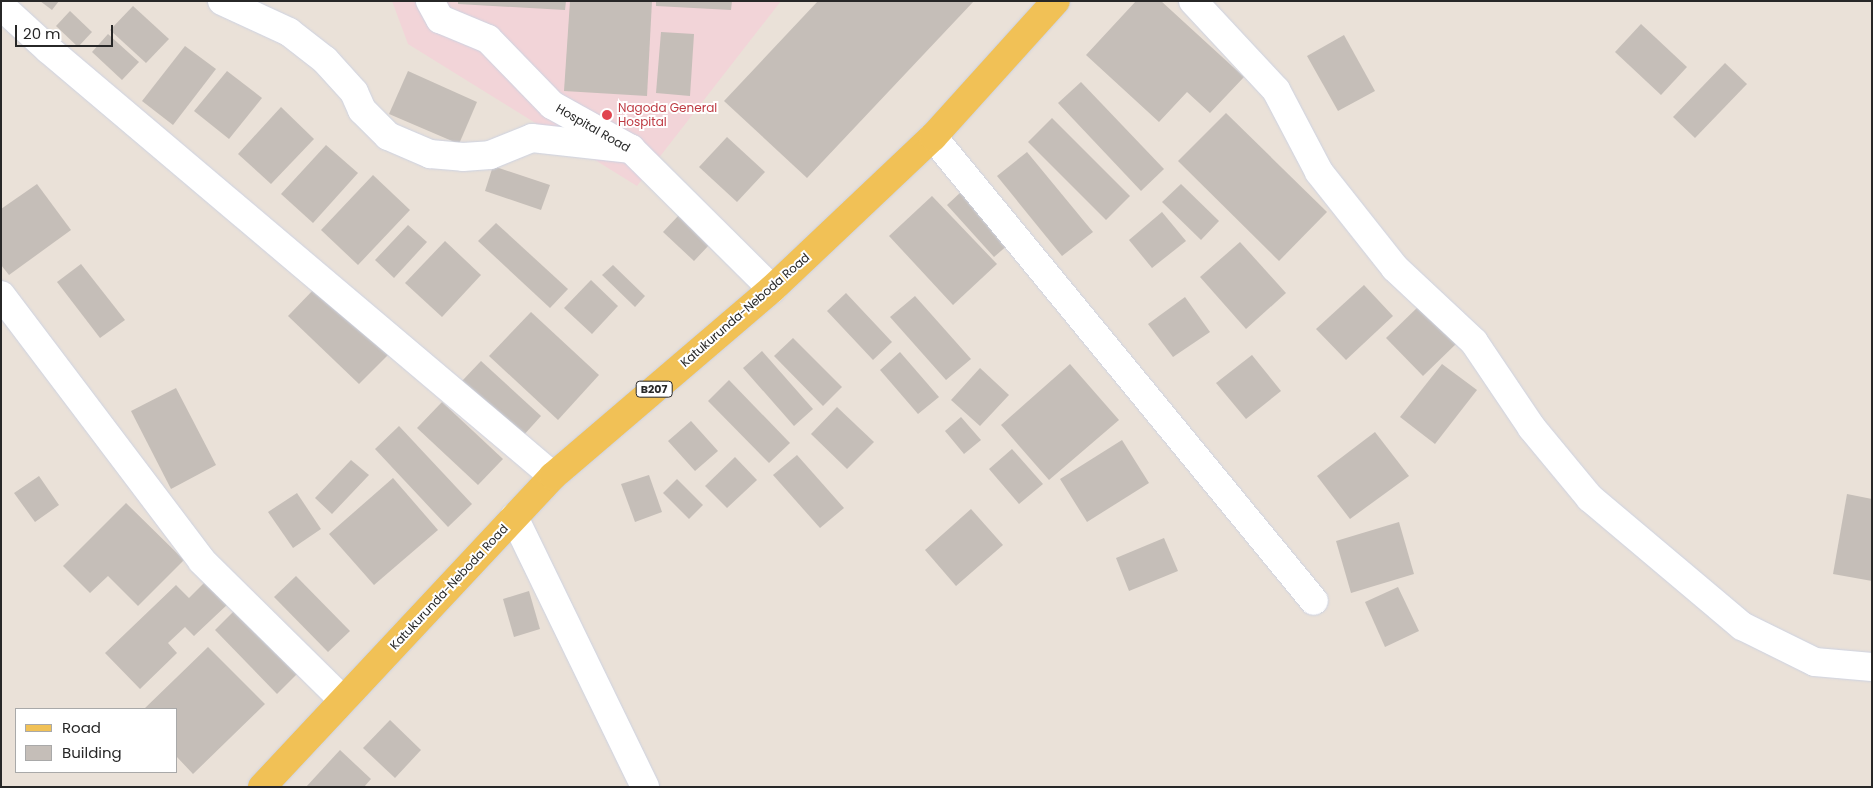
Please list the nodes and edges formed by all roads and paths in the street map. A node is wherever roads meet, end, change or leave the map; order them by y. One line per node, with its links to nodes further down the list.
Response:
1 (222, 1): 7 (street)
2 (430, 1): 7 (street, Hospital Road)
3 (1056, 1): 6 (main road, Katukurunda-Neboda Road / B207)
4 (1193, 1): 13 (street)
5 (1, 6): 10 (street)
6 (932, 136): 8 (main road, Katukurunda-Neboda Road / B207); 12 (street)
7 (631, 149): 8 (street, Hospital Road)
8 (772, 289): 10 (main road, Katukurunda-Neboda Road / B207)
9 (1, 295): 14 (street)
10 (553, 476): 11 (main road, Katukurunda-Neboda Road / B207)
11 (514, 517): 14 (main road, Katukurunda-Neboda Road / B207); 16 (street)
12 (1314, 601)
13 (1872, 667)
14 (343, 700): 15 (main road, Katukurunda-Neboda Road / B207)
15 (262, 787)
16 (645, 787)

